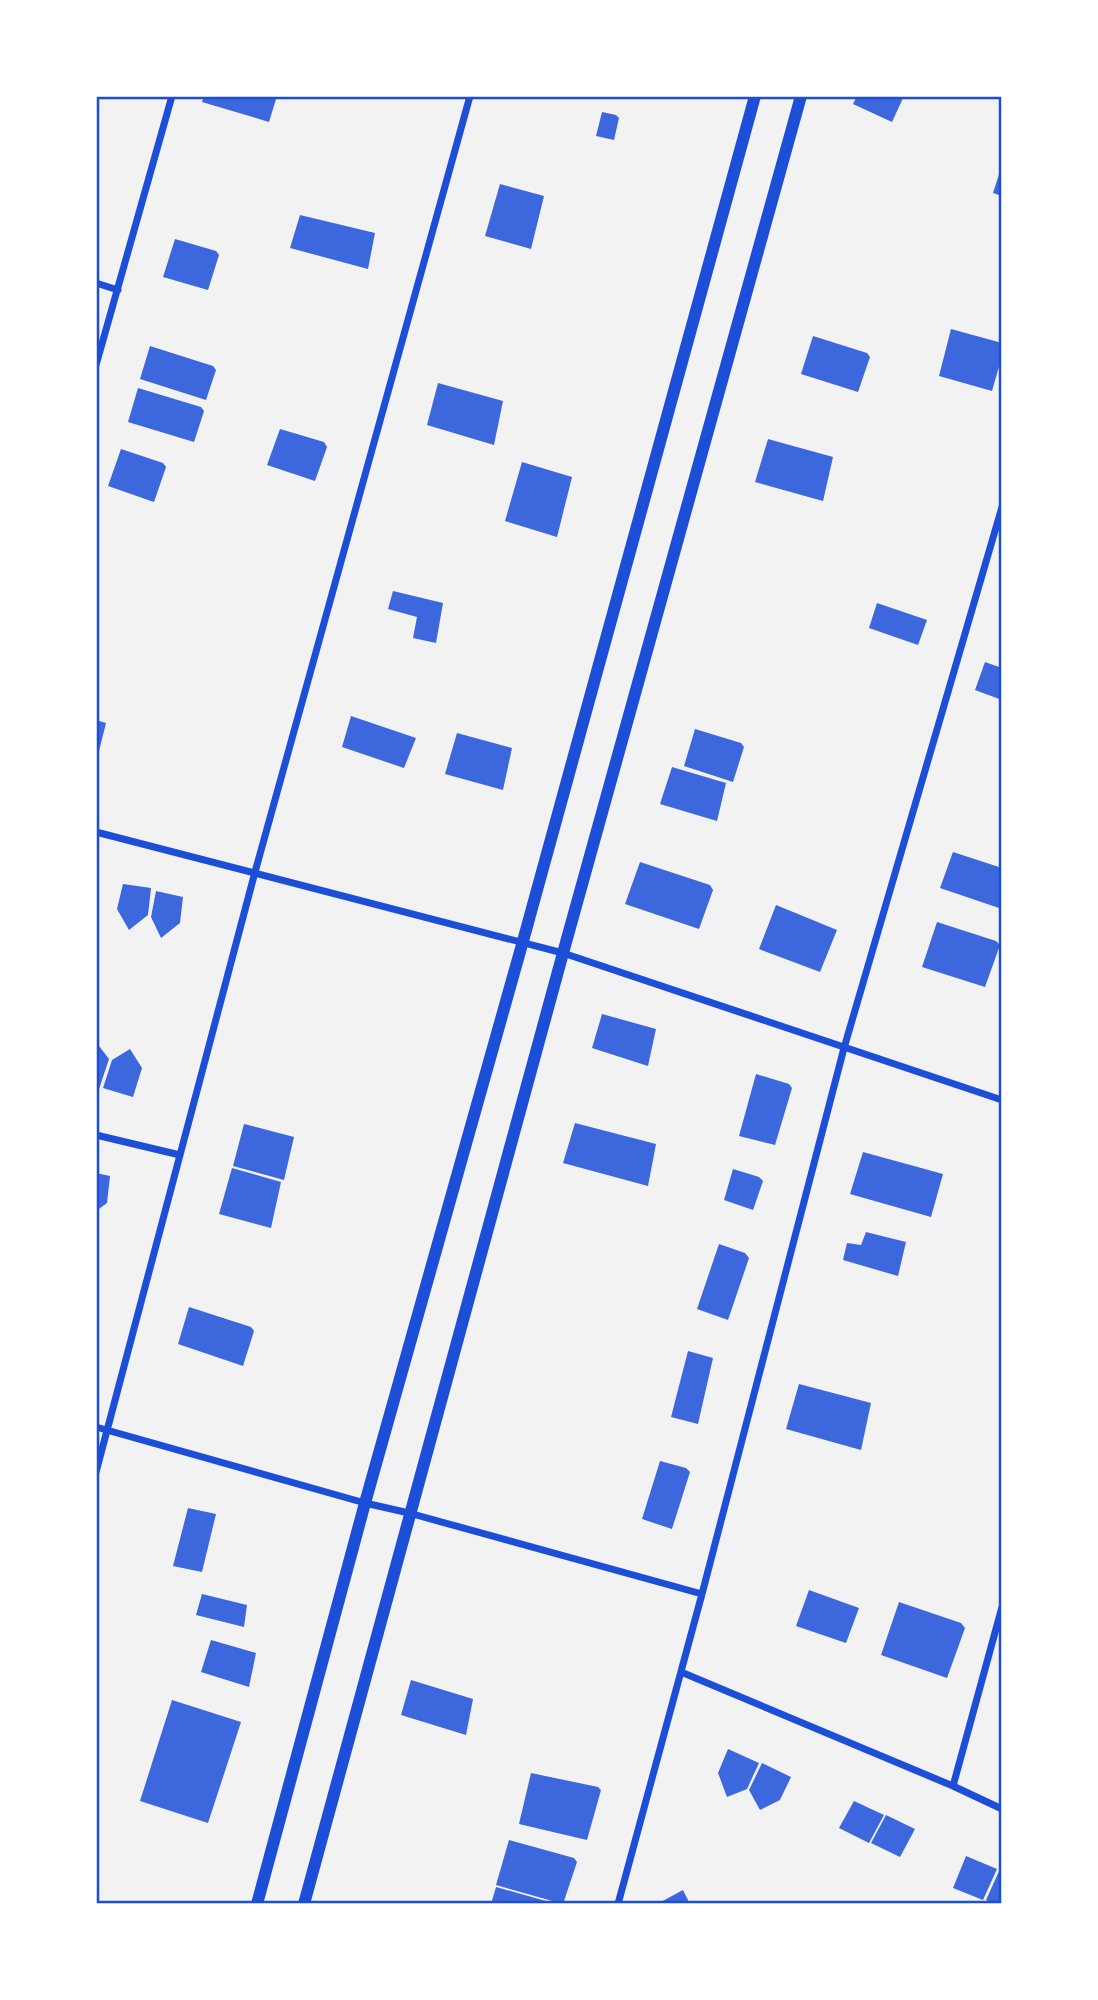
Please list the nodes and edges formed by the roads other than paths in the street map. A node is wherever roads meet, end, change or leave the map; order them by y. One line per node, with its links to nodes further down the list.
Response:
1 (172, 96): 6 (street)
2 (470, 96): 10 (street)
3 (755, 96): 11 (street)
4 (802, 96): 12 (street)
5 (96, 283): 6 (street)
6 (118, 290): 7 (street)
7 (96, 365)
8 (1002, 507): 13 (street)
9 (96, 832): 10 (street)
10 (255, 872): 11 (street); 16 (street)
11 (523, 941): 12 (street); 20 (street)
12 (563, 953): 13 (street); 21 (street)
13 (844, 1048): 14 (street); 22 (street)
14 (1002, 1100)
15 (96, 1135): 16 (street)
16 (180, 1155): 18 (street)
17 (96, 1427): 18 (street)
18 (107, 1430): 19 (street); 20 (street)
19 (96, 1472)
20 (365, 1503): 21 (street); 27 (street)
21 (410, 1513): 22 (street); 28 (street)
22 (702, 1594): 24 (street)
23 (1002, 1607): 25 (street)
24 (681, 1672): 25 (street); 29 (street)
25 (953, 1786): 26 (street)
26 (1002, 1809)
27 (257, 1904)
28 (304, 1904)
29 (618, 1904)

